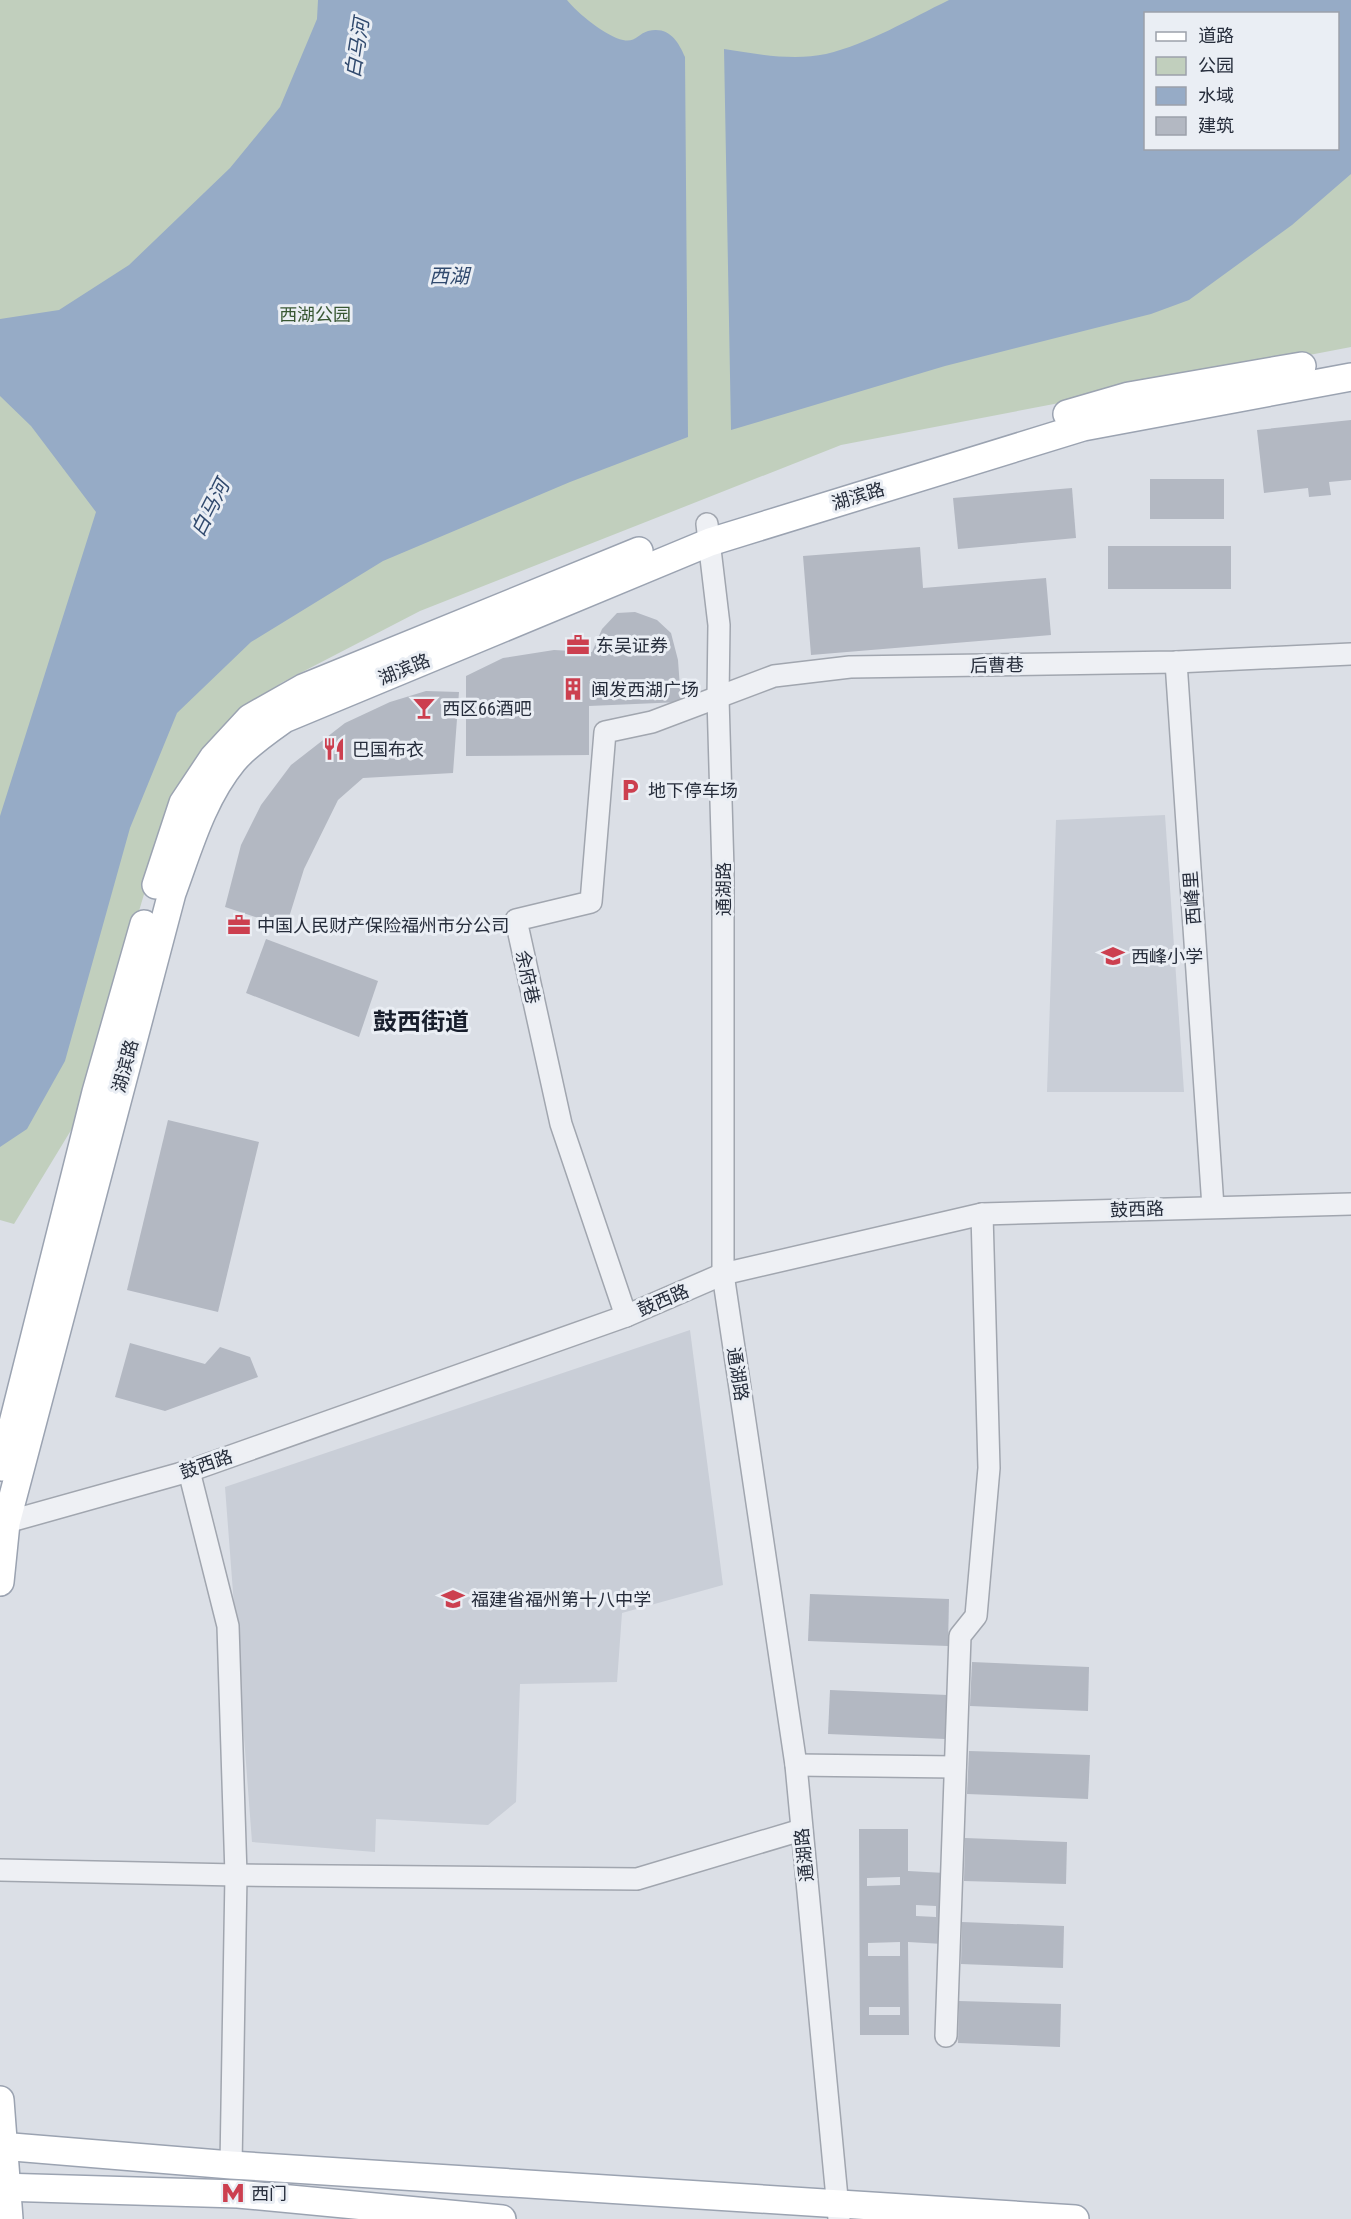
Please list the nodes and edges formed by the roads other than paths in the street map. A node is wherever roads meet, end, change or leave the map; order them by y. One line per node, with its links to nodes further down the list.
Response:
1 (1351, 358): 3 (main road, 湖滨路)
2 (1351, 376): 3 (main road, 湖滨路)
3 (709, 533): 6 (street, 通湖路); 14 (main road, 湖滨路); 15 (main road, 湖滨路)
4 (1351, 654): 5 (street, 后曹巷)
5 (1176, 662): 6 (street, 后曹巷); 9 (street, 西峰里)
6 (718, 698): 7 (street, 后曹巷); 11 (street, 通湖路)
7 (652, 722): 12 (street, 余府巷)
8 (1351, 1204): 9 (street, 鼓西路)
9 (1213, 1207): 10 (street, 鼓西路)
10 (981, 1214): 11 (street, 鼓西路); 18 (street)
11 (723, 1274): 12 (street, 鼓西路); 17 (street, 通湖路)
12 (626, 1316): 13 (street, 鼓西路)
13 (189, 1471): 15 (street, 鼓西路); 21 (street)
14 (0, 1474)
15 (3, 1523): 16 (main road, 湖滨路)
16 (0, 1582)
17 (796, 1765): 18 (street); 19 (street, 通湖路)
18 (955, 1767): 22 (street)
19 (801, 1830): 21 (street); 27 (street, 通湖路)
20 (0, 1870): 21 (street)
21 (236, 1875): 25 (street)
22 (946, 2036)
23 (0, 2100): 24 (main road)
24 (2, 2146): 25 (main road); 26 (main road)
25 (231, 2165): 27 (main road)
26 (3, 2187): 28 (main road); 29 (main road)
27 (838, 2212): 30 (main road)
28 (9, 2219)
29 (502, 2219)
30 (1076, 2219)

